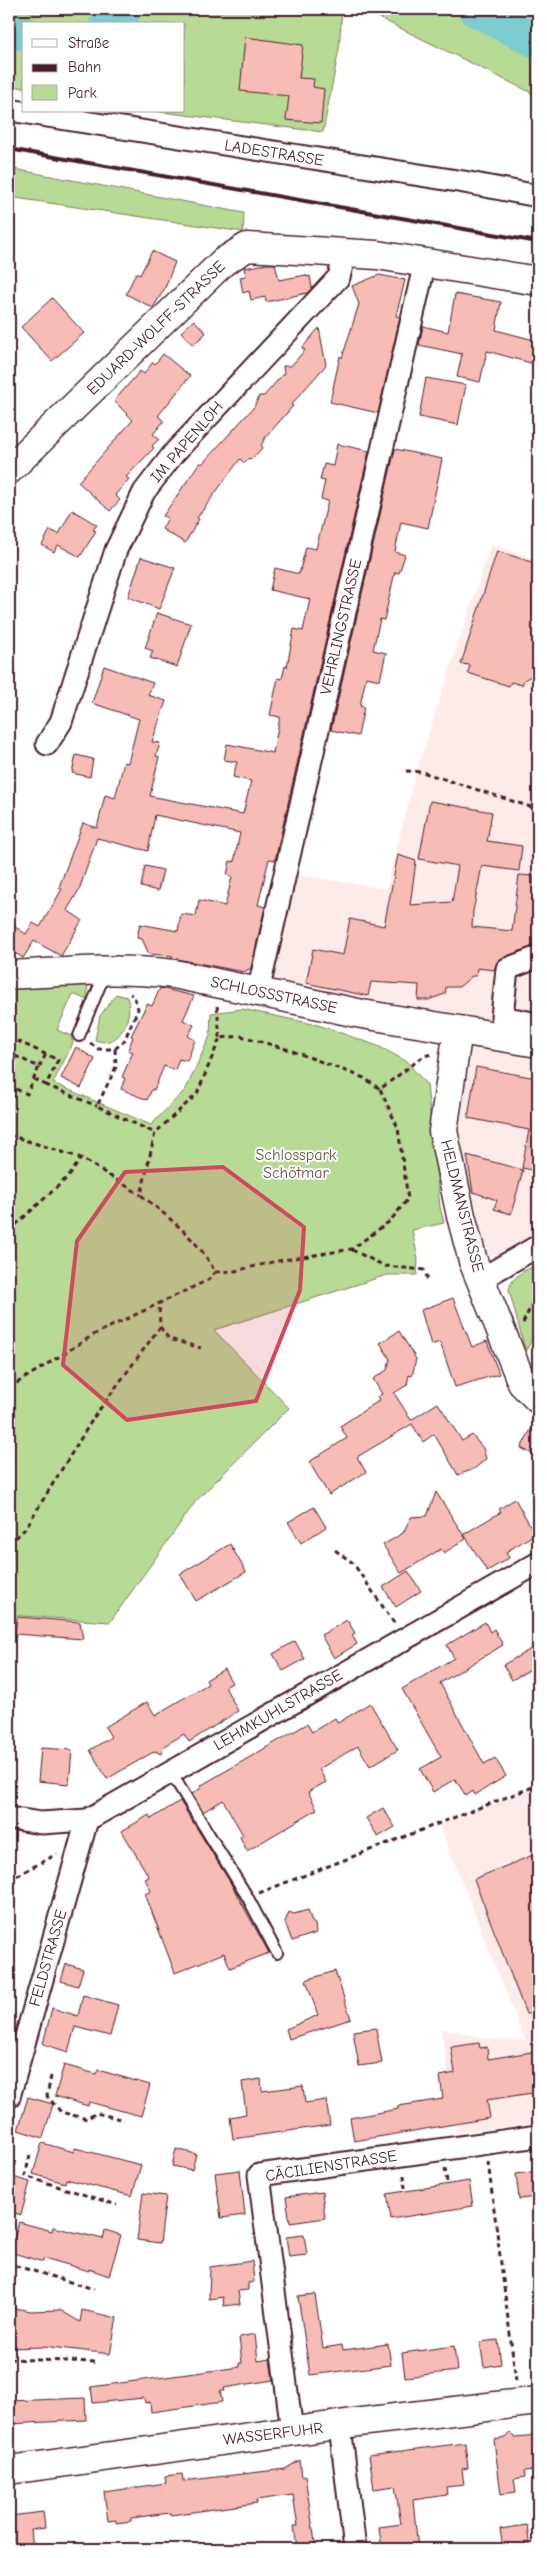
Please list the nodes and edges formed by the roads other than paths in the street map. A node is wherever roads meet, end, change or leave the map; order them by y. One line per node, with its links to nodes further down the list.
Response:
1 (9, 110): 2 (street, LADESTRASSE)
2 (538, 196)
3 (345, 254): 4 (street, EDUARD-WOLFF-STRASSE); 6 (street, EDUARD-WOLFF-STRASSE); 7 (street, IM PAPENLOH)
4 (425, 262): 5 (street, EDUARD-WOLFF-STRASSE); 11 (street, VEHRLINGSTRASSE)
5 (538, 281)
6 (16, 459)
7 (47, 744)
8 (538, 957): 12 (street)
9 (9, 975): 10 (street, SCHLOSSSTRASSE)
10 (104, 977): 11 (street, SCHLOSSSTRASSE); 14 (lane)
11 (258, 992): 13 (street, SCHLOSSSTRASSE)
12 (538, 1024)
13 (458, 1030): 15 (street, SCHLOSSSTRASSE); 17 (street, HELDMANSTRASSE)
14 (79, 1036)
15 (538, 1043)
16 (538, 1246): 17 (street)
17 (481, 1279): 18 (street, HELDMANSTRASSE)
18 (538, 1399)
19 (538, 1563): 20 (street, LEHMKUHLSTRASSE)
20 (170, 1772): 22 (street, LEHMKUHLSTRASSE); 23 (lane)
21 (9, 1818): 22 (street, LEHMKUHLSTRASSE)
22 (87, 1820): 24 (street, FELDSTRASSE)
23 (277, 1953)
24 (9, 2097)
25 (538, 2136): 28 (street, CÄCILIENSTRASSE)
26 (529, 2403): 27 (street, WASSERFUHR)
27 (340, 2426): 28 (street, WASSERFUHR); 30 (street)
28 (292, 2431): 29 (street, WASSERFUHR)
29 (9, 2470)
30 (355, 2549)

